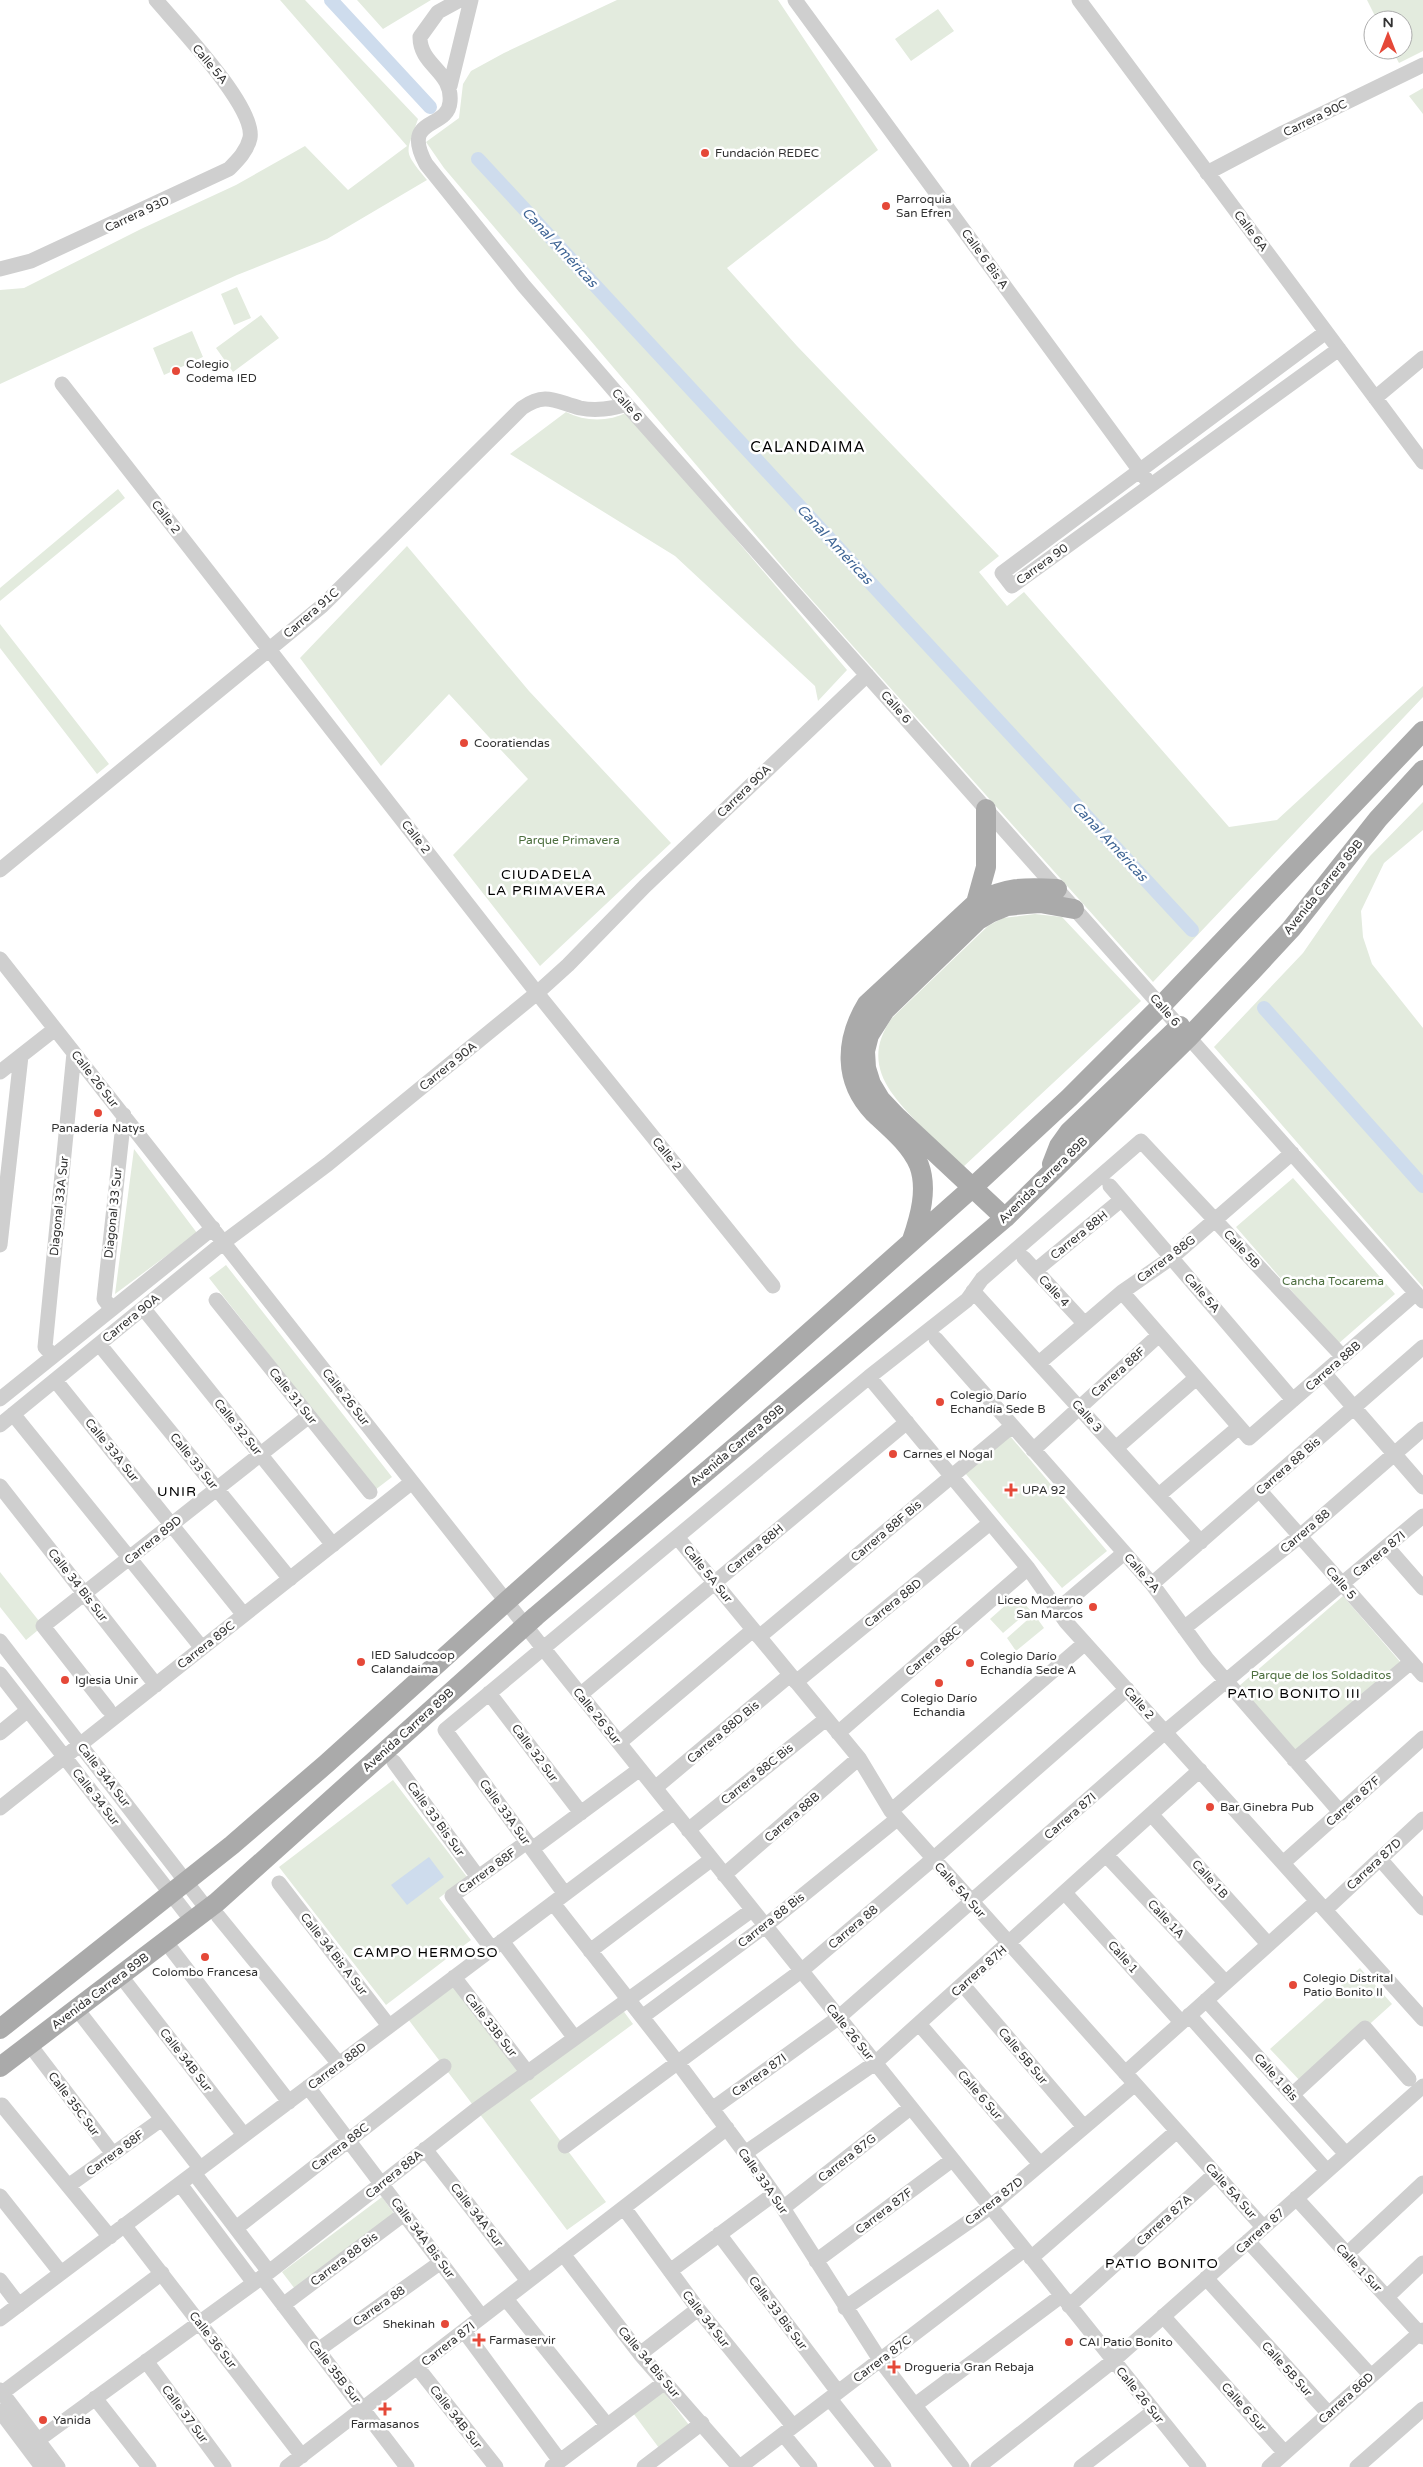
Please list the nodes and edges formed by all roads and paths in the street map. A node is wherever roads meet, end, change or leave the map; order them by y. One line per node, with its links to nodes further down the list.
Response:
1 (156, 0): 8 (street, Calle 5A)
2 (460, 0): 7 (street)
3 (471, 0): 7 (street)
4 (795, 0): 18 (street, Calle 6 Bis A)
5 (1079, 0): 9 (street, Calle 6A)
6 (1423, 65): 9 (street, Carrera 90C)
7 (450, 86): 16 (street, Calle 6)
8 (250, 136): 10 (street, Carrera 93D)
9 (1207, 173): 11 (street, Calle 6A)
10 (2, 268)
11 (1326, 332): 12 (street, Calle 6A); 18 (street, Carrera 90)
12 (1338, 349): 15 (street, Calle 6A); 19 (street, Carrera 90)
13 (1423, 358): 15 (street)
14 (62, 384): 20 (street, Calle 2)
15 (1375, 398): 17 (street, Calle 6A)
16 (626, 404): 20 (street, Carrera 91C); 21 (street, Calle 6)
17 (1423, 462)
18 (1140, 470): 19 (street, Calle 6 Bis A); 19 (street, Carrera 90)
19 (1150, 485)
20 (269, 649): 25 (street, Carrera 91C); 30 (street, Calle 2)
21 (866, 675): 24 (street, Calle 6); 30 (street, Carrera 90A)
22 (1423, 732): 31 (main road)
23 (1423, 770): 33 (main road, Avenida Carrera 89B)
24 (986, 809): 26 (street, Calle 6); 27 (main road)
25 (0, 870)
26 (1057, 889): 27 (main road); 28 (street, Calle 6)
27 (976, 903): 45 (main road)
28 (1074, 908): 31 (street, Calle 6); 40 (main road)
29 (0, 959): 32 (street, Calle 26 Sur)
30 (537, 993): 46 (street, Carrera 90A); 51 (street, Calle 2)
31 (1161, 1006): 33 (street, Calle 6); 40 (main road)
32 (56, 1030): 34 (street, Calle 26 Sur); 35 (street)
33 (1184, 1032): 38 (street, Calle 6); 42 (main road, Avenida Carrera 89B)
34 (74, 1053): 37 (street, Calle 26 Sur); 63 (street, Diagonal 33A Sur)
35 (21, 1056): 36 (street); 47 (street)
36 (0, 1072)
37 (124, 1115): 44 (street, Calle 26 Sur); 57 (street, Diagonal 33 Sur)
38 (1292, 1153): 43 (street, Carrera 88G); 54 (street, Calle 6)
39 (1110, 1186): 41 (street, Calle 5A)
40 (972, 1188): 42 (main road); 45 (main road)
41 (1121, 1200): 49 (street, Calle 5A); 50 (street, Carrera 88H)
42 (1004, 1218): 113 (main road, Avenida Carrera 89B)
43 (1215, 1220): 49 (street, Carrera 88G); 52 (street, Calle 5B); 64 (street, Calle 5B)
44 (213, 1228): 46 (street, Calle 26 Sur); 57 (street, Carrera 90A)
45 (912, 1241): 110 (main road)
46 (224, 1242): 56 (street, Carrera 90A); 86 (street, Calle 26 Sur)
47 (0, 1245)
48 (1024, 1258): 50 (street, Calle 4)
49 (1171, 1258): 53 (street, Carrera 88G); 71 (street, Calle 5A)
50 (1036, 1270): 58 (street, Calle 4)
51 (773, 1286)
52 (974, 1291): 65 (street, Calle 3); 67 (street)
53 (1122, 1292): 58 (street, Carrera 88G); 59 (street)
54 (1419, 1297): 64 (street, Carrera 88B)
55 (216, 1300): 75 (street, Calle 31 Sur)
56 (143, 1308): 61 (street, Carrera 90A); 83 (street, Calle 32 Sur)
57 (112, 1309): 63 (street, Carrera 90A)
58 (1084, 1323): 65 (street, Carrera 88G)
59 (1159, 1335): 68 (street); 72 (street, Carrera 88F)
60 (936, 1338): 78 (street, Calle 2A)
61 (99, 1344): 69 (street, Carrera 90A); 89 (street, Calle 33 Sur)
62 (1423, 1347): 73 (street, Carrera 88 Bis)
63 (53, 1356): 70 (street, Carrera 90A)
64 (1343, 1357): 66 (street, Carrera 88B)
65 (1039, 1363): 72 (street, Calle 3)
66 (1324, 1373): 71 (street, Carrera 88B); 73 (street)
67 (869, 1377): 76 (street, Calle 2); 97 (street)
68 (1195, 1378): 80 (street); 81 (street)
69 (55, 1380): 74 (street, Carrera 90A); 95 (street, Calle 33A Sur)
70 (0, 1399)
71 (1294, 1400): 80 (street, Carrera 88B)
72 (1079, 1408): 81 (street, Calle 3); 82 (street, Carrera 88F)
73 (1354, 1408): 84 (street); 90 (street, Carrera 88 Bis)
74 (13, 1414): 77 (street, Carrera 90A); 102 (street)
75 (309, 1416): 83 (street, Carrera 89D); 91 (street, Calle 31 Sur)
76 (907, 1422): 85 (street, Calle 2); 105 (street, Carrera 88H)
77 (0, 1424)
78 (1012, 1426): 82 (street, Calle 2A); 85 (street, Carrera 88F Bis)
79 (1423, 1430): 84 (street, Carrera 88)
80 (1244, 1433): 92 (street)
81 (1116, 1448): 92 (street, Calle 3)
82 (1033, 1450): 101 (street, Calle 2A)
83 (260, 1454): 89 (street, Carrera 89D); 99 (street, Calle 32 Sur)
84 (1394, 1454): 88 (street); 96 (street, Carrera 88)
85 (952, 1476): 94 (street, Calle 2); 115 (street, Carrera 88F Bis)
86 (412, 1482): 99 (street, Carrera 89C); 110 (street, Calle 26 Sur)
87 (0, 1486): 109 (street, Calle 34 Bis Sur)
88 (1423, 1487)
89 (216, 1489): 95 (street, Carrera 89D); 104 (street, Calle 33 Sur)
90 (1260, 1491): 96 (street, Calle 5); 98 (street, Carrera 88 Bis)
91 (370, 1492)
92 (1159, 1496): 98 (street, Calle 3)
93 (1423, 1516): 100 (street, Carrera 87I)
94 (990, 1523): 103 (street, Calle 2); 123 (street, Carrera 88D)
95 (172, 1524): 102 (street, Carrera 89D); 112 (street, Calle 33A Sur)
96 (1300, 1536): 107 (street, Calle 5); 114 (street, Carrera 88)
97 (677, 1537): 105 (street, Calle 5A Sur); 119 (street)
98 (1201, 1542): 106 (street, Carrera 88 Bis)
99 (333, 1545): 104 (street, Carrera 89C)
100 (1387, 1547): 107 (street, Carrera 87I); 108 (street)
101 (1124, 1552): 106 (street, Calle 2A); 111 (street)
102 (129, 1558): 109 (street, Carrera 89D); 118 (street)
103 (1028, 1568): 111 (street, Calle 2); 134 (street, Carrera 88C)
104 (290, 1579): 112 (street, Carrera 89C)
105 (714, 1582): 115 (street, Calle 5A Sur); 128 (street, Carrera 88H)
106 (1152, 1584): 114 (street, Calle 2A)
107 (1342, 1584): 120 (street, Calle 5); 124 (street, Carrera 87I)
108 (1423, 1588)
109 (85, 1594): 125 (street, Calle 34 Bis Sur); 129 (street, Carrera 89D)
110 (506, 1602): 113 (street, Calle 26 Sur); 161 (main road)
111 (1056, 1611): 117 (street, Calle 2)
112 (244, 1615): 118 (street, Carrera 89C)
113 (525, 1626): 119 (street, Calle 26 Sur); 170 (main road, Avenida Carrera 89B)
114 (1184, 1628): 124 (street, Calle 2A)
115 (756, 1634): 123 (street, Calle 5A Sur); 136 (street, Carrera 88F Bis)
116 (0, 1641): 137 (street, Calle 34A Sur)
117 (1085, 1643): 126 (street, Calle 2); 150 (street, Carrera 88 Bis)
118 (202, 1648): 125 (street, Carrera 89C)
119 (543, 1648): 127 (street); 128 (street, Calle 26 Sur)
120 (1411, 1662): 122 (street, Calle 5); 140 (street)
121 (0, 1674): 130 (street, Calle 34 Sur)
122 (1423, 1675)
123 (793, 1679): 131 (street, Calle 5A Sur); 144 (street, Carrera 88D Bis)
124 (1227, 1682): 132 (street, Carrera 87I); 140 (street, Calle 2A)
125 (156, 1685): 137 (street, Carrera 89C)
126 (1127, 1689): 132 (street, Calle 2); 157 (street, Carrera 88)
127 (489, 1693): 147 (street, Calle 32 Sur); 153 (street, Calle 33A Sur)
128 (580, 1694): 136 (street, Calle 26 Sur)
129 (108, 1709)
130 (28, 1710): 133 (street); 138 (street, Calle 34 Sur)
131 (826, 1718): 134 (street, Calle 5A Sur); 152 (street, Carrera 88C Bis)
132 (1165, 1732): 143 (street, Calle 2); 166 (street, Carrera 87I)
133 (0, 1733)
134 (838, 1733): 139 (street, Calle 5A Sur)
135 (1423, 1738): 148 (street, Carrera 87F)
136 (619, 1743): 142 (street, Calle 26 Sur)
137 (80, 1745): 138 (street, Carrera 89C); 161 (street, Calle 34A Sur)
138 (64, 1757): 145 (street, Carrera 89C); 164 (street, Calle 34 Sur)
139 (859, 1758): 150 (street, Calle 5A Sur); 159 (street, Carrera 88B)
140 (1294, 1760): 148 (street, Calle 2A)
141 (394, 1762): 160 (street, Calle 33 Bis Sur)
142 (640, 1769): 144 (street, Calle 26 Sur); 147 (street, Carrera 88F)
143 (1200, 1770): 149 (street, Carrera 87H); 158 (street, Calle 2)
144 (655, 1788): 146 (street, Calle 26 Sur)
145 (0, 1808)
146 (674, 1812): 152 (street, Calle 26 Sur); 165 (street, Carrera 88D)
147 (581, 1813): 153 (street, Carrera 88F)
148 (1341, 1813): 158 (street, Carrera 87F)
149 (1151, 1814): 154 (street, Carrera 87H); 174 (street, Calle 1B)
150 (894, 1815): 157 (street, Calle 5A Sur); 172 (street, Carrera 88 Bis)
151 (1422, 1820): 156 (street, Carrera 87D)
152 (688, 1830): 155 (street, Calle 26 Sur)
153 (529, 1845): 160 (street, Carrera 88F); 165 (street, Calle 33A Sur)
154 (1106, 1855): 163 (street, Carrera 87H); 180 (street, Calle 1A)
155 (712, 1859): 159 (street, Calle 26 Sur); 177 (street)
156 (1380, 1859): 167 (street, Carrera 87D); 168 (street)
157 (933, 1860): 166 (street, Calle 5A Sur); 178 (street, Carrera 88)
158 (1283, 1863): 167 (street, Calle 2)
159 (724, 1876): 169 (street, Calle 26 Sur)
160 (478, 1877): 175 (street, Carrera 88F)
161 (186, 1882): 164 (main road); 170 (street, Calle 34A Sur)
162 (279, 1883): 191 (street, Calle 34 Bis A Sur)
163 (1065, 1892): 173 (street, Carrera 87H); 188 (street, Calle 1)
164 (170, 1894): 171 (street, Calle 34 Sur); 192 (main road)
165 (559, 1898): 175 (street, Carrera 88D); 177 (street, Calle 33A Sur)
166 (972, 1902): 173 (street, Calle 5A Sur); 187 (street, Carrera 87I)
167 (1321, 1905): 174 (street, Carrera 87D); 189 (street, Calle 2)
168 (1423, 1908)
169 (752, 1910): 172 (street, Calle 26 Sur); 183 (street, Carrera 88A)
170 (213, 1912): 171 (main road, Avenida Carrera 89B); 197 (street)
171 (192, 1921): 199 (main road, Avenida Carrera 89B)
172 (766, 1926): 178 (street, Calle 26 Sur); 185 (street, Carrera 88 Bis)
173 (1009, 1944): 182 (street, Carrera 87H); 201 (street, Calle 5A Sur)
174 (1268, 1944): 180 (street, Carrera 87D)
175 (497, 1945): 179 (street, Carrera 88D); 193 (street)
176 (172, 1950): 206 (street)
177 (590, 1951): 183 (street, Calle 33A Sur)
178 (801, 1971): 187 (street, Calle 26 Sur); 195 (street, Carrera 88)
179 (454, 1977): 191 (street, Carrera 88D); 200 (street, Calle 33B Sur)
180 (1225, 1982): 184 (street, Carrera 87D)
181 (127, 1984): 214 (street, Calle 34B Sur)
182 (963, 1985): 190 (street, Carrera 87H); 211 (street, Calle 5B Sur)
183 (627, 1999): 185 (street, Calle 33A Sur); 193 (street, Carrera 88A)
184 (1206, 2000): 188 (street, Carrera 87D); 205 (street, Calle 1 Bis)
185 (642, 2017): 195 (street, Calle 33A Sur)
186 (83, 2018): 210 (street, Calle 35B Sur)
187 (838, 2018): 196 (street, Calle 26 Sur); 209 (street, Carrera 87I)
188 (1185, 2019): 201 (street, Carrera 87D); 224 (street, Calle 1 Bis)
189 (1423, 2019)
190 (920, 2025): 196 (street, Carrera 87H); 222 (street, Calle 6 Sur)
191 (390, 2026): 197 (street, Carrera 88D)
192 (0, 2029)
193 (574, 2037): 200 (street, Carrera 88A)
194 (36, 2053): 219 (street, Calle 35C Sur)
195 (678, 2062): 209 (street, Calle 33A Sur); 216 (street, Carrera 88)
196 (875, 2063): 208 (street, Calle 26 Sur); 218 (street, Carrera 87H)
197 (339, 2064): 204 (street, Carrera 88D)
198 (444, 2066): 215 (street, Carrera 88C)
199 (0, 2067)
200 (528, 2073): 217 (street, Carrera 88A)
201 (1125, 2073): 203 (street, Calle 5A Sur)
202 (1416, 2083): 205 (street); 220 (street, Carrera 87)
203 (1135, 2084): 211 (street, Carrera 87D); 213 (street, Calle 5A Sur)
204 (308, 2087): 206 (street, Carrera 88D); 215 (street, Calle 34A Bis Sur)
205 (1292, 2095): 220 (street, Calle 1 Bis)
206 (289, 2102): 214 (street, Carrera 88D)
207 (1, 2106): 229 (street)
208 (910, 2108): 221 (street, Calle 26 Sur); 235 (street, Carrera 87G)
209 (712, 2109): 212 (street, Calle 33A Sur)
210 (162, 2119): 219 (street, Carrera 88F); 223 (street, Calle 35B Sur)
211 (1084, 2127): 222 (street, Carrera 87D)
212 (727, 2128): 218 (street, Calle 33A Sur); 234 (street, Carrera 87I)
213 (1177, 2131): 225 (street, Calle 5A Sur); 244 (street, Carrera 87C)
214 (244, 2135): 223 (street, Carrera 88D)
215 (348, 2141): 228 (street, Calle 34A Bis Sur); 238 (street, Carrera 88C)
216 (565, 2146)
217 (425, 2149): 228 (street, Carrera 88A); 255 (street, Calle 34A Sur)
218 (744, 2153): 230 (street, Calle 33A Sur)
219 (113, 2154): 229 (street, Carrera 88F)
220 (1346, 2154): 224 (street, Carrera 87)
221 (952, 2160): 233 (street, Calle 26 Sur); 246 (street, Carrera 87F)
222 (1040, 2164): 233 (street, Carrera 87D)
223 (197, 2171): 227 (street, Carrera 88D); 238 (street, Calle 35B Sur)
224 (1327, 2171): 232 (street, Carrera 87)
225 (1215, 2174): 239 (street, Calle 5A Sur); 258 (street, Carrera 87A)
226 (1423, 2183): 245 (street)
227 (180, 2184): 237 (street, Carrera 88D); 252 (street, Calle 35B Sur)
228 (382, 2184): 236 (street, Calle 34A Bis Sur); 252 (street, Carrera 88A)
229 (68, 2186): 241 (street)
230 (774, 2194): 235 (street, Calle 33A Sur); 240 (street)
231 (0, 2196): 250 (street)
232 (1296, 2198): 239 (street, Carrera 87); 245 (street, Calle 1 Sur)
233 (990, 2207): 244 (street, Calle 26 Sur); 261 (street, Carrera 87D)
234 (624, 2208): 243 (street, Carrera 87I); 249 (street, Calle 34 Sur)
235 (783, 2208): 246 (street, Calle 33A Sur)
236 (404, 2214): 247 (street, Calle 34A Bis Sur); 260 (street, Carrera 88 Bis)
237 (124, 2225): 241 (street, Carrera 88D); 251 (street, Calle 36 Sur)
238 (236, 2228): 252 (street, Calle 35B Sur)
239 (1263, 2228): 242 (street, Carrera 87)
240 (719, 2234): 249 (street); 278 (street, Calle 33 Bis Sur)
241 (110, 2236): 250 (street, Carrera 88D)
242 (1248, 2241): 253 (street, Carrera 87); 275 (street)
243 (563, 2254): 255 (street, Carrera 87I); 270 (street, Calle 34 Bis Sur)
244 (1028, 2254): 258 (street, Calle 26 Sur); 271 (street, Carrera 87C)
245 (1347, 2254): 256 (street, Calle 1 Sur)
246 (816, 2261): 261 (street, Calle 33A Sur)
247 (441, 2262): 264 (street, Calle 34A Bis Sur); 269 (street, Carrera 88)
248 (1423, 2263): 256 (street)
249 (670, 2271): 262 (street, Calle 34 Sur)
250 (61, 2273): 259 (street, Carrera 88D)
251 (162, 2273): 266 (street, Calle 36 Sur); 277 (street)
252 (262, 2277): 260 (street, Calle 35B Sur); 266 (street, Carrera 88A)
253 (1206, 2278): 263 (street, Carrera 87); 285 (street, Calle 5B Sur)
254 (0, 2280): 259 (street)
255 (528, 2281): 257 (street, Carrera 87I)
256 (1387, 2297): 268 (street, Calle 1 Sur)
257 (506, 2299): 264 (street, Carrera 87I); 287 (street)
258 (1065, 2301): 273 (street, Calle 26 Sur); 280 (street, Carrera 87A)
259 (19, 2305): 265 (street, Carrera 88D)
260 (283, 2305): 269 (street, Calle 35B Sur)
261 (845, 2308): 271 (street, Calle 33A Sur)
262 (698, 2309): 270 (street); 288 (street, Calle 34 Sur)
263 (1163, 2316): 273 (street, Carrera 87); 290 (street, Calle 6 Sur)
264 (482, 2317): 267 (street, Carrera 87I)
265 (0, 2319)
266 (199, 2322): 272 (street, Carrera 88A); 291 (street, Calle 36 Sur)
267 (464, 2331): 274 (street, Carrera 87I); 292 (street)
268 (1422, 2333): 275 (street, Carrera 86D)
269 (318, 2350): 281 (street, Calle 35B Sur)
270 (640, 2354): 276 (street, Calle 34 Bis Sur)
271 (880, 2360): 278 (street, Carrera 87C); 280 (street, Calle 33A Sur)
272 (146, 2361): 279 (street, Carrera 88A); 298 (street, Calle 37 Sur)
273 (1113, 2361): 284 (street, Calle 26 Sur); 294 (street, Carrera 87)
274 (417, 2367): 281 (street, Carrera 87I); 301 (street, Calle 34B Sur)
275 (1371, 2376): 285 (street, Carrera 86D)
276 (665, 2382): 286 (street, Calle 34 Bis Sur); 287 (street)
277 (1, 2392): 289 (street)
278 (834, 2395): 288 (street, Carrera 87C); 305 (street, Calle 33 Bis Sur)
279 (95, 2398): 289 (street, Carrera 88A); 297 (street)
280 (915, 2405): 306 (street, Calle 33A Sur)
281 (363, 2409): 291 (street, Carrera 87I); 300 (street, Calle 35B Sur)
282 (1423, 2409): 309 (street)
283 (0, 2411): 295 (street)
284 (1154, 2411): 293 (street, Calle 26 Sur); 307 (street)
285 (1329, 2414): 290 (street, Carrera 86D)
286 (702, 2423): 302 (street); 303 (street, Calle 34 Bis Sur)
287 (607, 2425): 292 (street)
288 (788, 2430): 303 (street, Carrera 87C); 304 (street, Calle 34 Sur)
289 (38, 2440): 296 (street)
290 (1285, 2453): 308 (street, Carrera 86D)
291 (302, 2456): 299 (street, Carrera 87I)
292 (556, 2464)
293 (1191, 2464)
294 (980, 2466)
295 (42, 2467)
296 (58, 2467)
297 (149, 2467)
298 (224, 2467)
299 (287, 2467)
300 (407, 2467)
301 (496, 2467)
302 (644, 2467)
303 (739, 2467)
304 (810, 2467)
305 (884, 2467)
306 (962, 2467)
307 (1081, 2467)
308 (1269, 2467)
309 (1357, 2467)

